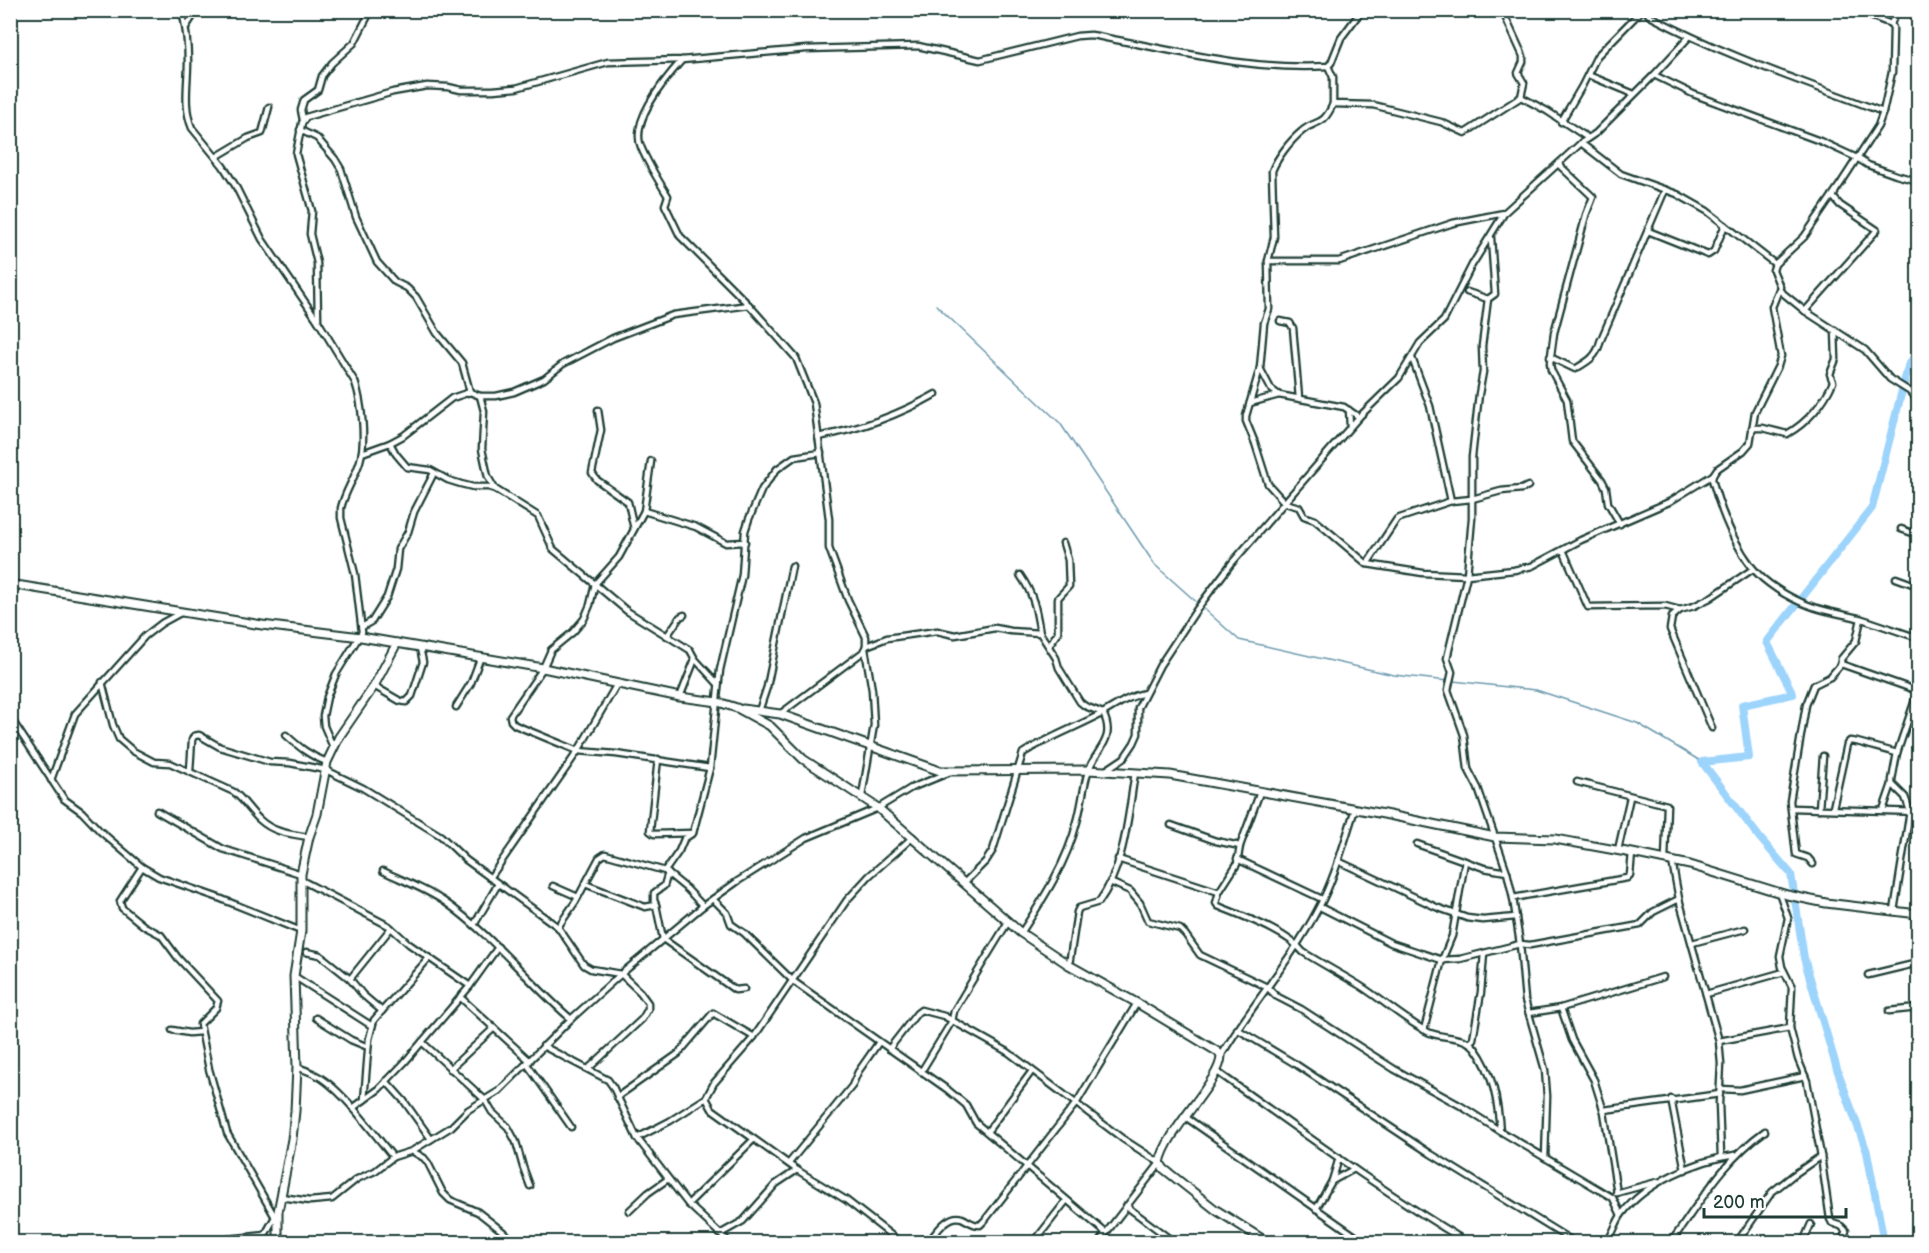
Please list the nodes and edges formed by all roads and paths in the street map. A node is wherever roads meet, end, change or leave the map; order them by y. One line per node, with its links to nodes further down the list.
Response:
1 (182, 10): 10 (street)
2 (197, 10): 10 (street)
3 (371, 10): 21 (street)
4 (1362, 10): 13 (street)
5 (1502, 10): 17 (street)
6 (1644, 10): 11 (street); 14 (street)
7 (1855, 10): 9 (street)
8 (1896, 10): 9 (street)
9 (1891, 24): 20 (street)
10 (186, 27): 26 (street)
11 (1689, 37): 15 (street); 20 (street)
12 (682, 60): 13 (street); 21 (street); 41 (street)
13 (1328, 66): 18 (street)
14 (1588, 75): 16 (street); 22 (street)
15 (1654, 75): 16 (street); 27 (street)
16 (1634, 94): 24 (street)
17 (1521, 97): 18 (street); 22 (street)
18 (1333, 104): 36 (street)
19 (268, 107): 26 (street)
20 (1883, 112): 27 (street)
21 (303, 120): 23 (street)
22 (1561, 122): 24 (street)
23 (300, 130): 43 (street); 49 (street)
24 (1588, 138): 25 (street)
25 (1581, 143): 28 (street); 31 (street)
26 (216, 157): 43 (street)
27 (1857, 158): 29 (street); 30 (street)
28 (1558, 164): 32 (street); 46 (street)
29 (1918, 181)
30 (1841, 183): 37 (street); 42 (street)
31 (1665, 190): 33 (street); 34 (street)
32 (1505, 212): 35 (street); 36 (street)
33 (1725, 225): 34 (street); 37 (street)
34 (1648, 231): 46 (street)
35 (1491, 236): 40 (street); 47 (street)
36 (1268, 261): 48 (street)
37 (1775, 264): 38 (street)
38 (1779, 291): 42 (street); 60 (street)
39 (1467, 292): 40 (street)
40 (1488, 299): 70 (street)
41 (749, 305): 52 (street); 61 (street)
42 (1805, 311): 45 (street)
43 (318, 321): 63 (street)
44 (1280, 321): 53 (street)
45 (1835, 330): 54 (street); 60 (street)
46 (1550, 357): 74 (street)
47 (1412, 358): 58 (street); 71 (street)
48 (1260, 368): 51 (street); 55 (street)
49 (470, 392): 52 (street); 62 (street)
50 (936, 393): 61 (street)
51 (1279, 394): 53 (street); 55 (street)
52 (480, 396): 69 (street)
53 (1299, 398): 57 (street)
54 (1918, 400)
55 (1250, 403): 72 (street)
56 (598, 410): 75 (street)
57 (1349, 410): 58 (street); 59 (street)
58 (1359, 417): 59 (street)
59 (1350, 427): 72 (street)
60 (1752, 428): 67 (street)
61 (818, 437): 64 (street)
62 (390, 443): 63 (street); 66 (street)
63 (362, 453): 94 (street)
64 (821, 453): 78 (street); 101 (street)
65 (651, 461): 73 (street)
66 (434, 473): 69 (street); 94 (street)
67 (1713, 475): 74 (street); 83 (street)
68 (1528, 486): 70 (street)
69 (495, 489): 88 (street)
70 (1472, 499): 71 (street); 84 (street)
71 (1451, 501): 81 (street)
72 (1285, 503): 81 (street); 112 (street)
73 (644, 511): 75 (street); 78 (street)
74 (1620, 524): 80 (street)
75 (634, 529): 88 (street)
76 (1901, 530): 77 (street)
77 (1918, 535)
78 (745, 542): 109 (street)
79 (1063, 543): 100 (street)
80 (1563, 550): 84 (street); 90 (street)
81 (1367, 564): 84 (street)
82 (792, 566): 117 (street)
83 (1753, 569): 90 (street); 93 (street)
84 (1467, 574): 156 (street)
85 (1020, 575): 95 (street)
86 (1896, 578): 89 (street)
87 (10, 584): 91 (street)
88 (595, 584): 96 (street); 106 (street)
89 (1918, 586)
90 (1680, 610): 121 (street)
91 (185, 611): 97 (street); 107 (street)
92 (684, 615): 96 (street)
93 (1862, 619): 98 (street); 105 (street)
94 (362, 627): 97 (street)
95 (1040, 633): 100 (street); 101 (street)
96 (667, 636): 104 (street)
97 (360, 637): 99 (street); 123 (street)
98 (1918, 638)
99 (397, 643): 102 (street); 110 (street)
100 (1049, 646): 118 (street)
101 (866, 647): 119 (street); 124 (street)
102 (420, 648): 103 (street); 110 (street)
103 (480, 659): 106 (street); 115 (street)
104 (695, 659): 109 (street); 113 (street)
105 (1842, 664): 111 (street); 144 (street)
106 (543, 668): 108 (street); 125 (street)
107 (102, 682): 132 (street); 137 (street)
108 (617, 684): 113 (street); 125 (street)
109 (718, 684): 114 (street)
110 (374, 686): 123 (street)
111 (1918, 691): 126 (street)
112 (1145, 693): 118 (street); 134 (street)
113 (680, 697): 114 (street)
114 (718, 702): 116 (street); 130 (street)
115 (456, 707)
116 (737, 708): 117 (street); 141 (street)
117 (759, 711): 119 (street)
118 (1103, 713): 131 (street); 133 (street)
119 (780, 714): 124 (street)
120 (10, 717): 137 (street)
121 (1712, 728)
122 (286, 735): 129 (street)
123 (333, 747): 129 (street)
124 (869, 747): 135 (street); 141 (street)
125 (578, 751): 128 (street); 172 (street)
126 (1897, 753): 139 (street); 146 (street)
127 (1824, 756): 145 (street)
128 (658, 759): 130 (street); 153 (street)
129 (327, 766): 132 (street); 154 (street); 172 (street)
130 (710, 768): 153 (street)
131 (1088, 770): 133 (street); 134 (street); 198 (street)
132 (190, 771): 154 (street)
133 (1016, 771): 135 (street); 174 (street)
134 (1104, 771): 136 (street)
135 (951, 772): 143 (street)
136 (1135, 773): 140 (street); 161 (street)
137 (51, 780): 167 (street)
138 (1577, 782): 142 (street)
139 (1892, 784): 148 (street); 150 (street)
140 (1260, 792): 147 (street); 158 (street)
141 (862, 796): 143 (street)
142 (1630, 797): 159 (street); 165 (street)
143 (878, 808): 155 (street); 182 (street)
144 (1792, 808): 145 (street); 166 (street)
145 (1819, 808): 146 (street)
146 (1833, 808): 148 (street)
147 (1355, 809): 156 (street); 163 (street)
148 (1883, 810): 150 (street)
149 (157, 812): 171 (street)
150 (1910, 812): 151 (street); 188 (street)
151 (1918, 812)
152 (1171, 825): 158 (street)
153 (693, 833): 169 (street)
154 (309, 837): 171 (street)
155 (913, 837): 174 (street); 216 (street)
156 (1495, 837): 159 (street); 170 (street)
157 (1417, 844): 164 (street)
158 (1240, 846): 162 (street)
159 (1618, 850): 160 (street)
160 (1632, 853): 165 (street); 181 (street)
161 (1118, 859): 173 (street); 178 (street)
162 (1237, 859): 178 (street); 183 (street)
163 (1338, 861): 183 (street); 189 (street)
164 (1465, 861): 170 (street); 189 (street)
165 (1668, 861): 179 (street); 184 (street)
166 (1813, 864)
167 (142, 867): 197 (street); 237 (street)
168 (383, 871): 193 (street)
169 (667, 872): 176 (street); 185 (street); 186 (street)
170 (1507, 872): 181 (street)
171 (301, 877): 195 (street); 197 (street)
172 (490, 878): 175 (street)
173 (1110, 882): 209 (street); 218 (street)
174 (964, 883): 192 (street)
175 (498, 884): 193 (street); 194 (street)
176 (585, 884): 180 (street); 185 (street)
177 (553, 886): 180 (street)
178 (1220, 892): 202 (street)
179 (1779, 892): 188 (street); 210 (street)
180 (578, 897): 194 (street)
181 (1513, 898): 191 (street)
182 (713, 899): 186 (street); 216 (street)
183 (1322, 899): 187 (street)
184 (1678, 899): 200 (street); 201 (street)
185 (656, 904): 199 (street)
186 (703, 906): 199 (street)
187 (1320, 907): 202 (street); 207 (street)
188 (1894, 911): 190 (street)
189 (1456, 914): 191 (street); 207 (street)
190 (1918, 914)
191 (1516, 917): 201 (street)
192 (1008, 922): 198 (street); 230 (street)
193 (474, 925): 203 (street)
194 (558, 927): 211 (street)
195 (391, 928): 206 (street); 215 (street)
196 (1744, 928): 200 (street)
197 (301, 931): 213 (street)
198 (1021, 933): 209 (street)
199 (663, 939): 211 (street); 219 (street)
200 (1692, 943): 220 (street)
201 (1520, 944): 205 (street); 227 (street)
202 (1298, 945): 218 (street); 236 (street)
203 (498, 947): 217 (street); 229 (street)
204 (306, 951): 215 (street)
205 (1484, 953): 207 (street); 242 (street)
206 (429, 958): 217 (street); 225 (street)
207 (1442, 960): 236 (street)
208 (1918, 963): 212 (street)
209 (1069, 965): 222 (street)
210 (1784, 972): 220 (street); 233 (street)
211 (621, 974): 229 (street); 250 (street)
212 (1868, 975)
213 (294, 976): 231 (street); 248 (street)
214 (1663, 977): 223 (street)
215 (350, 979): 225 (street)
216 (793, 981): 238 (street); 241 (street)
217 (470, 986): 221 (street)
218 (1267, 987): 234 (street); 267 (street)
219 (744, 989)
220 (1706, 994): 239 (street)
221 (463, 997): 232 (street); 240 (street)
222 (1137, 1003): 246 (street); 262 (street)
223 (1561, 1008): 227 (street); 264 (street)
224 (1918, 1008): 226 (street)
225 (382, 1011): 231 (street)
226 (1889, 1011)
227 (1529, 1013): 279 (street)
228 (316, 1018): 244 (street)
229 (571, 1019): 243 (street)
230 (952, 1021): 245 (street); 251 (street); 252 (street)
231 (372, 1026): 244 (street)
232 (494, 1028): 247 (street); 249 (street)
233 (1790, 1028): 239 (street); 254 (street)
234 (1237, 1029): 246 (street); 318 (street)
235 (172, 1030): 237 (street)
236 (1424, 1030): 242 (street)
237 (201, 1032): 298 (street)
238 (754, 1037): 257 (street); 258 (street)
239 (1719, 1041): 256 (street)
240 (422, 1042): 249 (street); 255 (street)
241 (879, 1042): 245 (street); 280 (street)
242 (1469, 1043): 267 (street)
243 (543, 1046): 247 (street); 250 (street)
244 (368, 1047): 260 (street)
245 (889, 1049): 251 (street)
246 (1221, 1056): 253 (street)
247 (529, 1063): 261 (street); 266 (street)
248 (297, 1067): 263 (street); 291 (street)
249 (450, 1069): 261 (street)
250 (588, 1069): 257 (street)
251 (921, 1071): 269 (street)
252 (1032, 1071): 262 (street); 269 (street)
253 (1216, 1071): 265 (street); 278 (street)
254 (1805, 1076): 256 (street); 275 (street)
255 (386, 1081): 260 (street); 271 (street)
256 (1720, 1092): 259 (street); 277 (street)
257 (617, 1097): 270 (street)
258 (706, 1098): 270 (street); 272 (street)
259 (1671, 1099): 264 (street); 285 (street)
260 (364, 1100): 263 (street)
261 (485, 1100): 271 (street); 289 (street)
262 (1077, 1102): 281 (street); 282 (street)
263 (353, 1108): 276 (street)
264 (1604, 1110): 290 (street)
265 (1184, 1116): 281 (street); 296 (street)
266 (571, 1127)
267 (1500, 1131): 279 (street)
268 (1765, 1131): 274 (street)
269 (987, 1132): 282 (street)
270 (637, 1138): 286 (street)
271 (431, 1139): 273 (street)
272 (753, 1140): 280 (street); 294 (street)
273 (412, 1151): 276 (street); 307 (street)
274 (1735, 1155): 277 (street); 320 (street)
275 (1821, 1156): 321 (street); 323 (street)
276 (393, 1157): 291 (street)
277 (1721, 1157): 285 (street)
278 (1339, 1158): 283 (street); 287 (street)
279 (1545, 1158): 292 (street)
280 (789, 1163): 284 (street)
281 (1160, 1163): 295 (street); 315 (street)
282 (1027, 1165): 293 (street); 311 (street)
283 (1354, 1169): 287 (street); 317 (street)
284 (797, 1170): 303 (street); 310 (street)
285 (1685, 1170): 288 (street)
286 (668, 1179): 294 (street); 297 (street)
287 (1332, 1181): 296 (street)
288 (1662, 1181): 290 (street); 299 (street)
289 (530, 1186)
290 (1617, 1193): 292 (street)
291 (281, 1197): 298 (street)
292 (1613, 1198): 299 (street)
293 (1066, 1200): 301 (street); 312 (street)
294 (688, 1204): 303 (street)
295 (1126, 1206): 301 (street); 314 (street)
296 (1316, 1209): 316 (street)
297 (629, 1212)
298 (277, 1215): 302 (street); 306 (street)
299 (1621, 1215): 319 (street)
300 (1811, 1224): 322 (street)
301 (1106, 1233): 313 (street)
302 (265, 1235): 304 (street); 305 (street)
303 (722, 1236): 308 (street); 309 (street)
304 (218, 1242)
305 (264, 1242)
306 (280, 1242)
307 (516, 1242)
308 (720, 1242)
309 (729, 1242)
310 (900, 1242)
311 (928, 1242)
312 (1034, 1242)
313 (1099, 1242)
314 (1174, 1242)
315 (1267, 1242)
316 (1364, 1242)
317 (1467, 1242)
318 (1574, 1242)
319 (1608, 1242)
320 (1671, 1242)
321 (1737, 1242)
322 (1803, 1242)
323 (1841, 1242)

